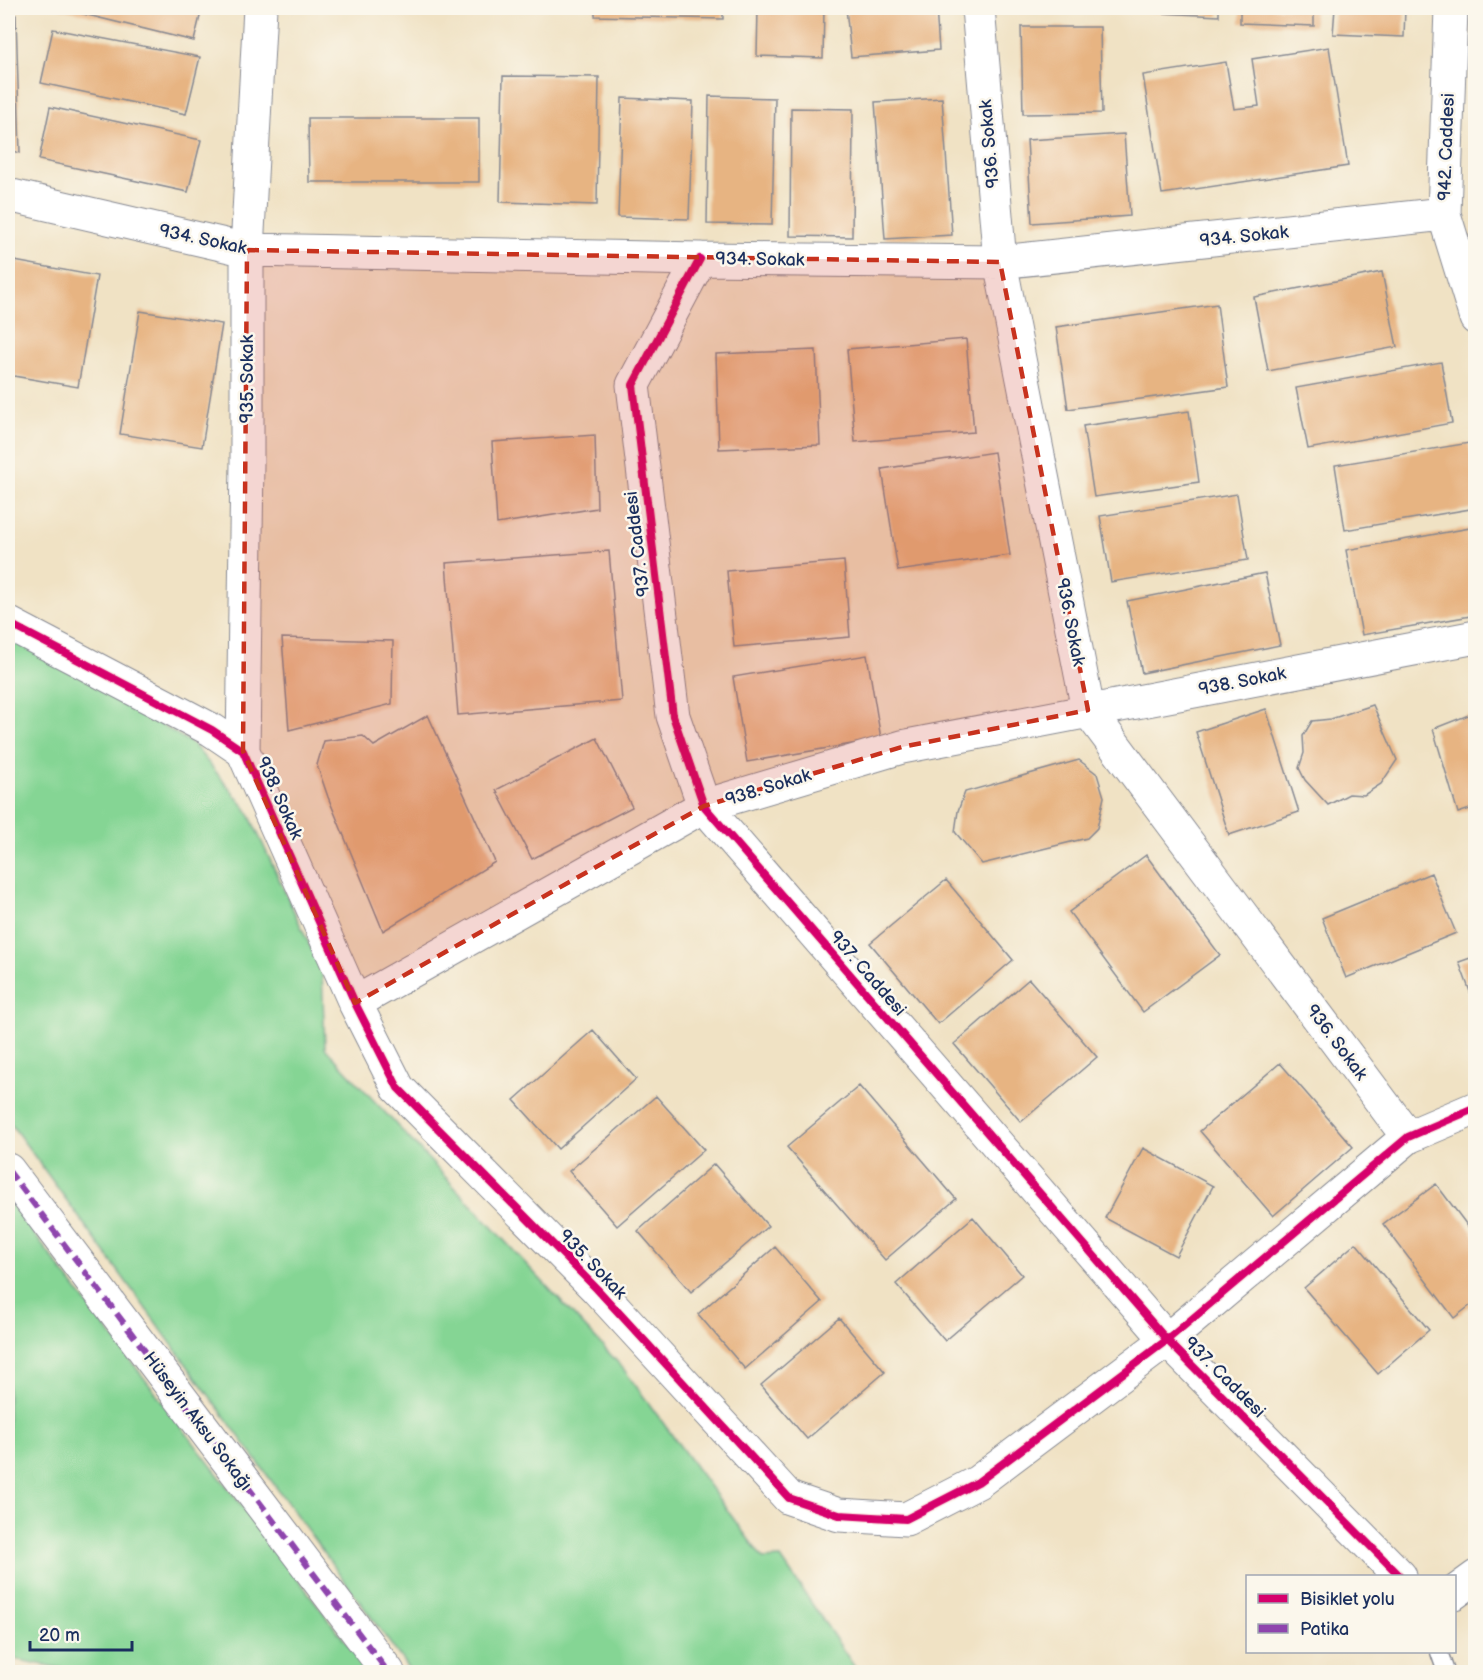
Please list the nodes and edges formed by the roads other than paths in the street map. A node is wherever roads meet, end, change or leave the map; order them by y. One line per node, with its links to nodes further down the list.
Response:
1 (260, 8): 6 (street, 935. Sokak)
2 (978, 8): 8 (street, 936. Sokak)
3 (1451, 8): 5 (street, 942. Caddesi)
4 (8, 195): 6 (street, 934. Sokak)
5 (1444, 214): 8 (street, 934. Sokak); 9 (street, 942. Caddesi)
6 (247, 250): 7 (street, 934. Sokak); 13 (street, 935. Sokak)
7 (700, 259): 8 (street, 934. Sokak); 14 (street, 937. Caddesi)
8 (1000, 262): 12 (street, 936. Sokak)
9 (1476, 318)
10 (8, 623): 13 (street, 938. Sokak)
11 (1476, 637): 12 (street, 938. Sokak)
12 (1088, 710): 14 (street, 938. Sokak); 17 (street, 936. Sokak)
13 (243, 751): 15 (street, 938. Sokak)
14 (704, 806): 15 (street, 938. Sokak); 19 (street, 937. Caddesi)
15 (355, 1003): 19 (street, 935. Sokak)
16 (1476, 1108): 17 (street, 935. Sokak)
17 (1408, 1137): 19 (street, 935. Sokak)
18 (8, 1170): 24 (street, Hüseyin Aksu Sokağı)
19 (1167, 1340): 20 (street, 937. Caddesi)
20 (1399, 1575)
21 (1476, 1577): 22 (street)
22 (1456, 1592)
23 (1439, 1653): 25 (lane)
24 (388, 1672)
25 (1446, 1672)

